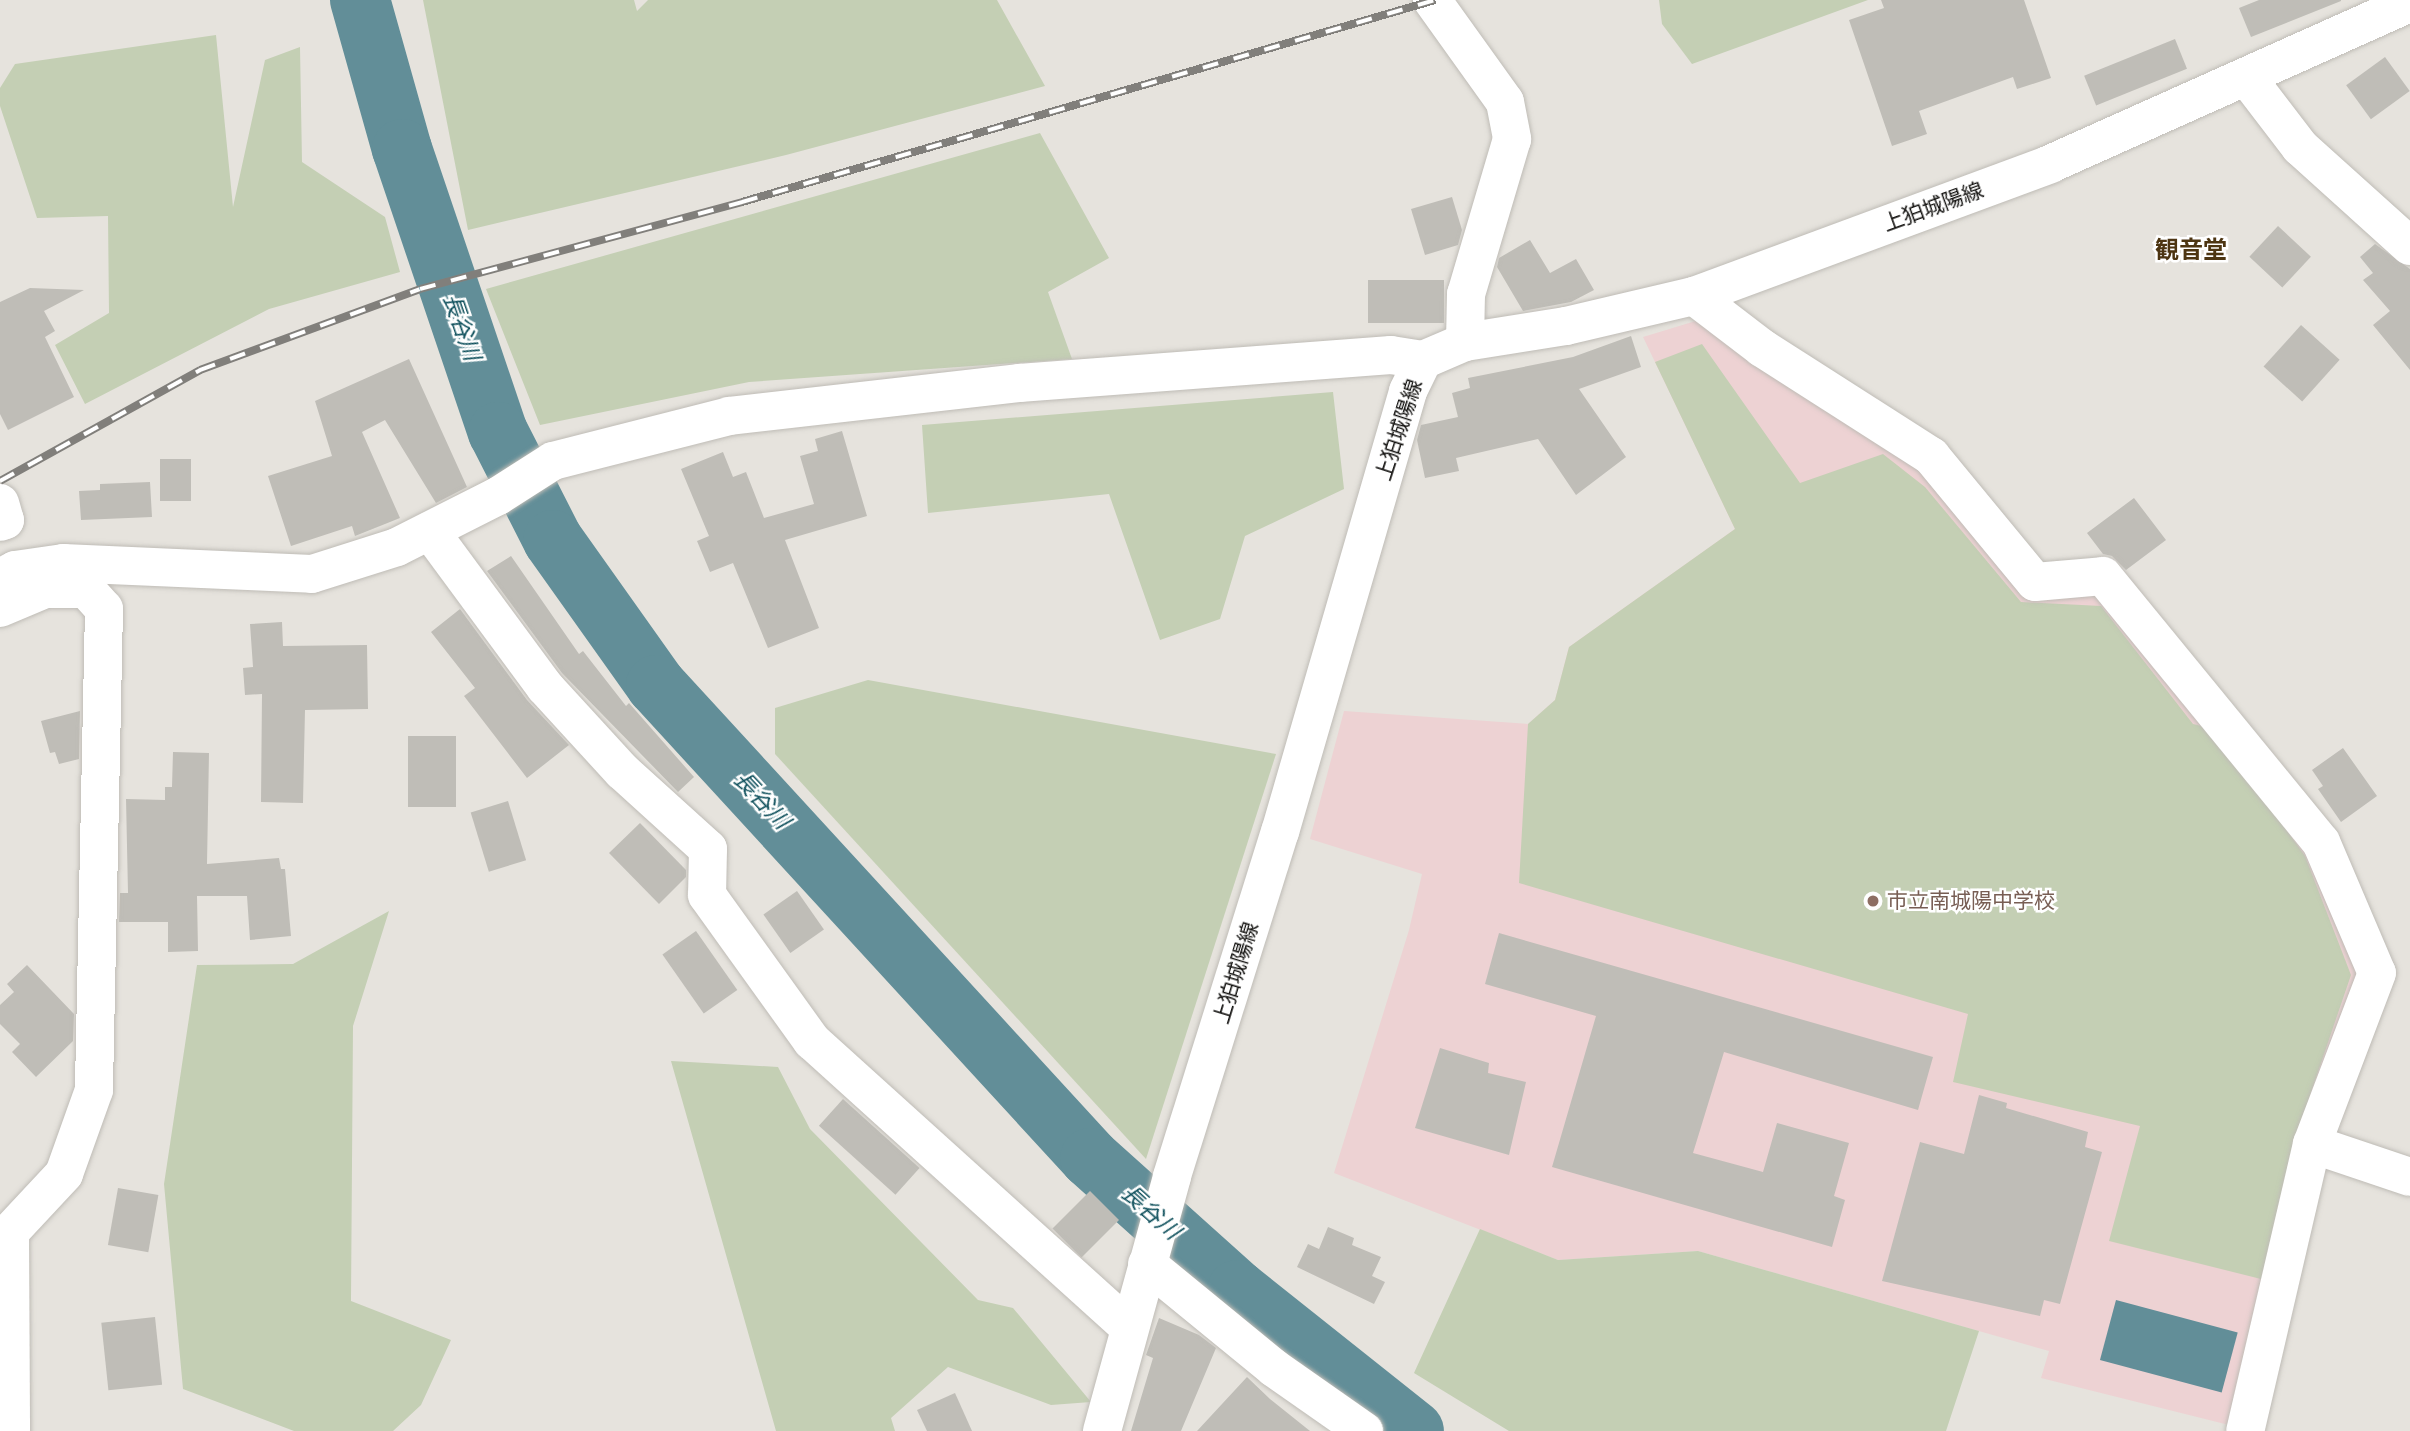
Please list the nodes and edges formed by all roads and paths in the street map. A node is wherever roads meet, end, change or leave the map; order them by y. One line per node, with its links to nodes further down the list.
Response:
1 (1432, 0): 6 (street)
2 (2410, 3): 3 (street, 上狛城陽線)
3 (2248, 79): 4 (street); 5 (street, 上狛城陽線)
4 (2410, 246)
5 (1694, 296): 6 (street, 上狛城陽線); 13 (street)
6 (1465, 342): 7 (street, 上狛城陽線)
7 (1423, 360): 10 (street); 15 (street, 上狛城陽線)
8 (0, 503): 9 (street)
9 (0, 522)
10 (429, 531): 11 (street); 16 (street)
11 (0, 578)
12 (0, 607): 17 (street)
13 (2312, 1144): 14 (street); 20 (street)
14 (2410, 1177)
15 (1150, 1253): 16 (street, 上狛城陽線); 19 (street)
16 (1129, 1327): 18 (street, 上狛城陽線)
17 (12, 1431)
18 (1102, 1431)
19 (1364, 1431)
20 (2245, 1431)

